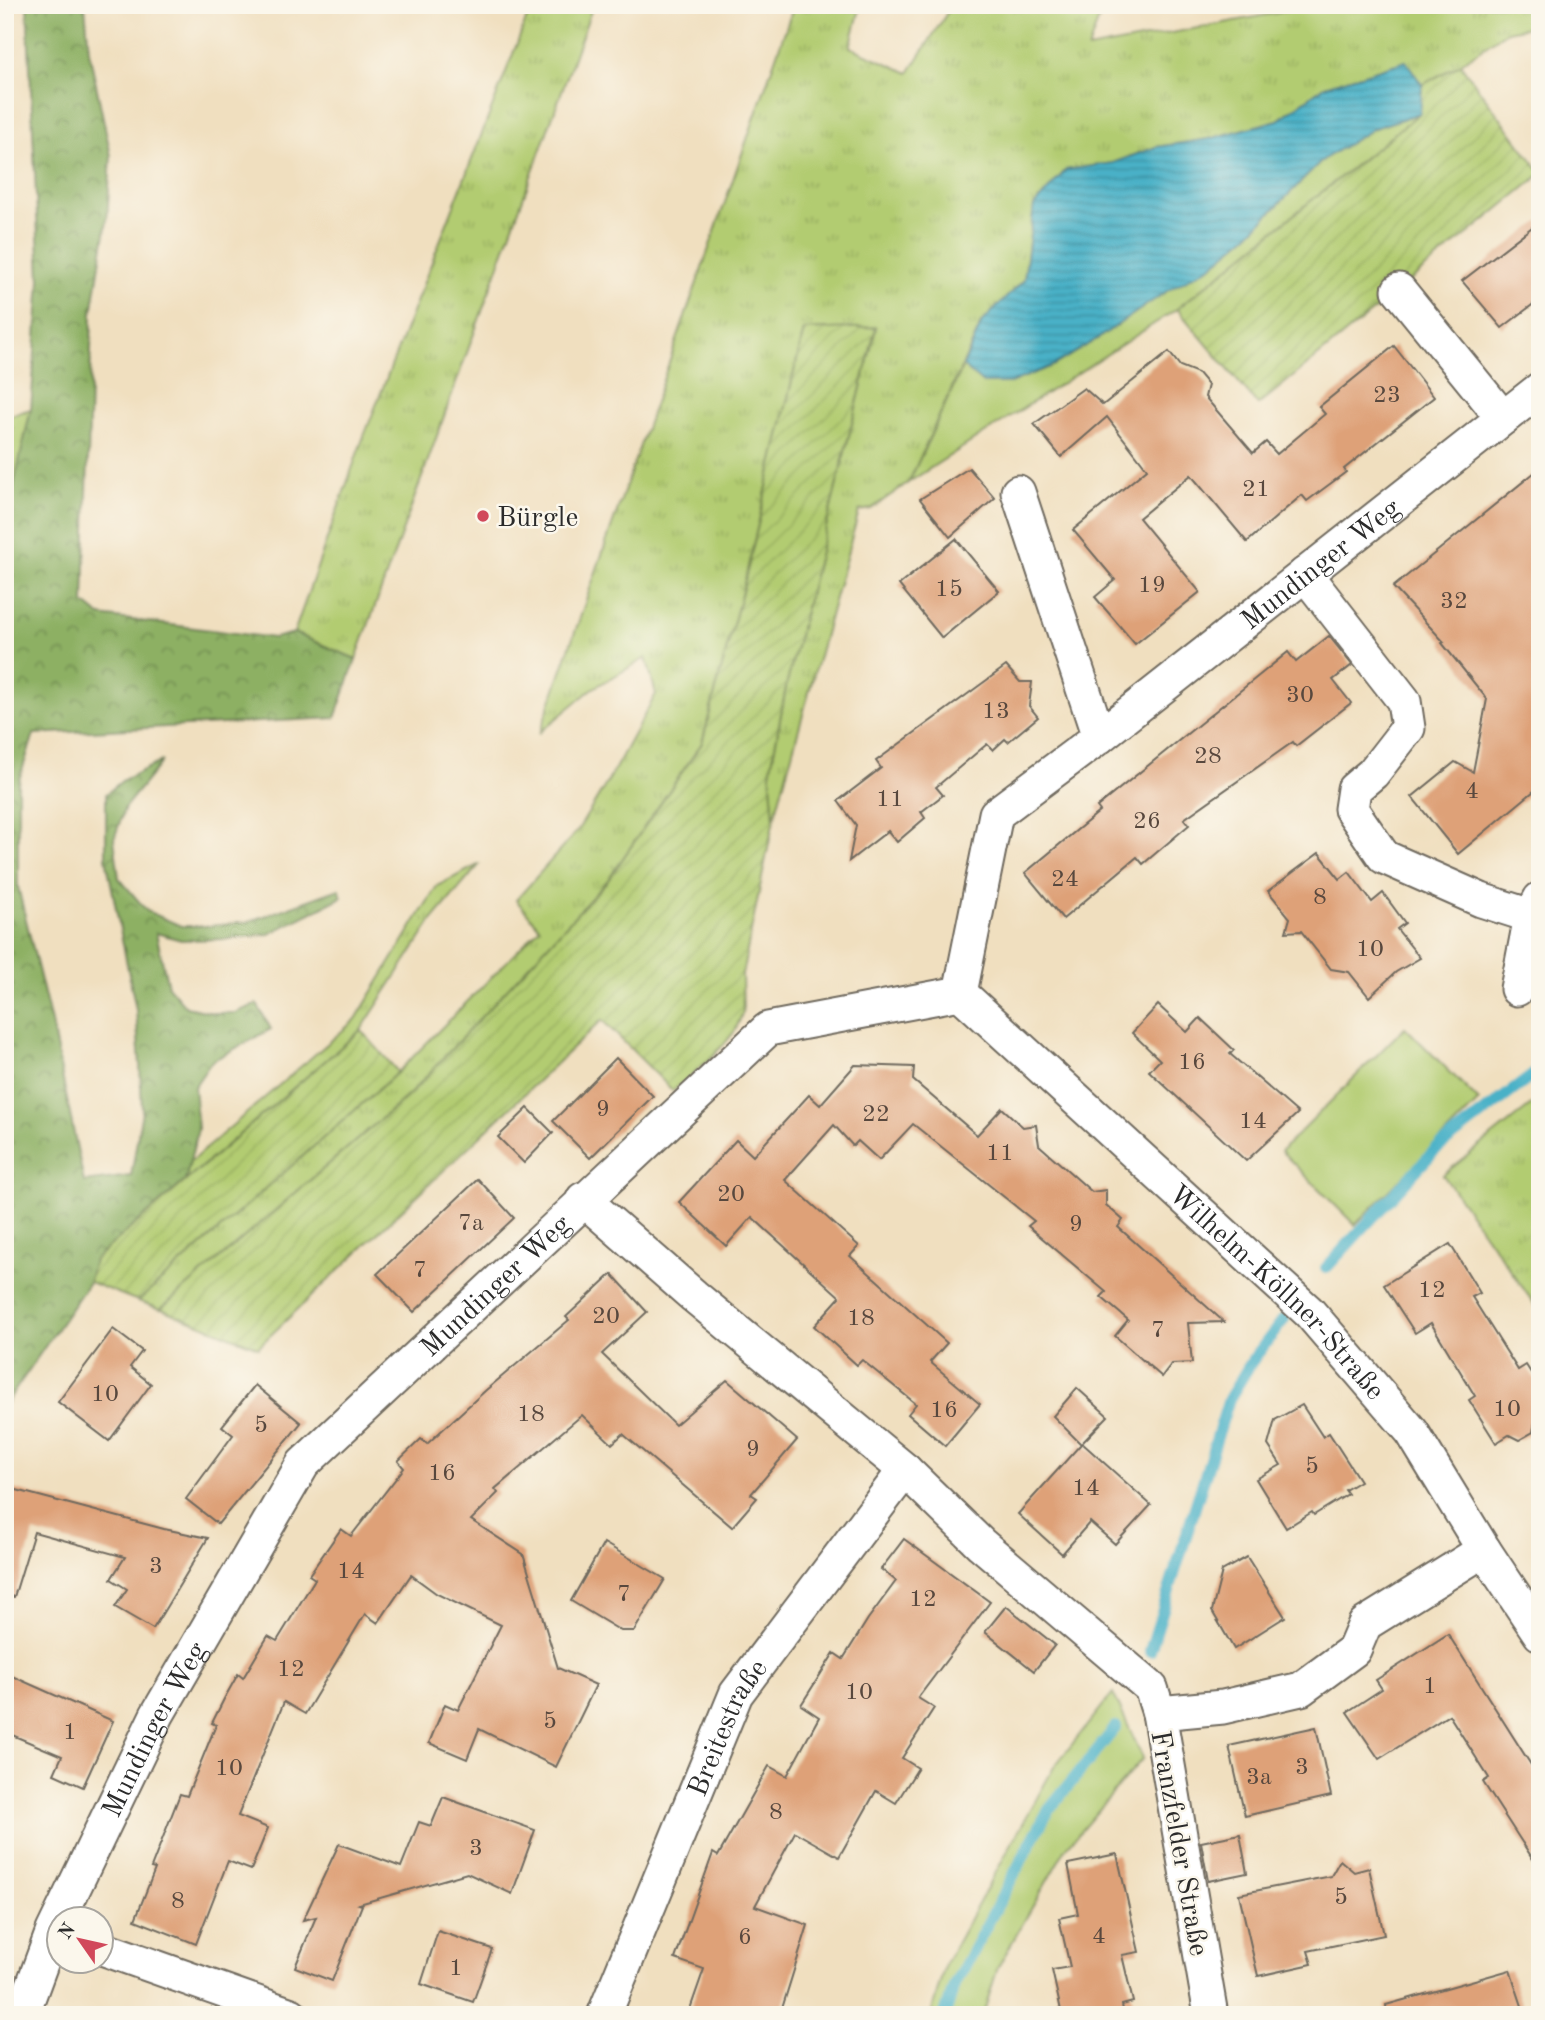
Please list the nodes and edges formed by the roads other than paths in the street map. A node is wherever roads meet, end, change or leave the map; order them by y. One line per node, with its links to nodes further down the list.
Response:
1 (1399, 290): 3 (street)
2 (1540, 389): 3 (street, Mundinger Weg)
3 (1503, 418): 5 (street, Mundinger Weg)
4 (1018, 492): 6 (street)
5 (1305, 574): 6 (street, Mundinger Weg); 7 (street)
6 (1099, 737): 9 (street, Mundinger Weg)
7 (1536, 908): 8 (street)
8 (1517, 989)
9 (960, 993): 10 (street, Mundinger Weg); 12 (street, Wilhelm-Köllner-Straße)
10 (583, 1199): 11 (street); 15 (street, Mundinger Weg)
11 (905, 1470): 14 (street); 20 (street, Breitestraße)
12 (1484, 1550): 13 (street, Wilhelm-Köllner-Straße); 14 (street, Franzfelder Straße)
13 (1540, 1634)
14 (1159, 1713): 21 (street, Franzfelder Straße)
15 (69, 1904)
16 (116, 1953): 19 (street)
17 (46, 1956): 18 (street, Mundinger Weg)
18 (22, 2015)
19 (291, 2015)
20 (604, 2015)
21 (1211, 2015)

